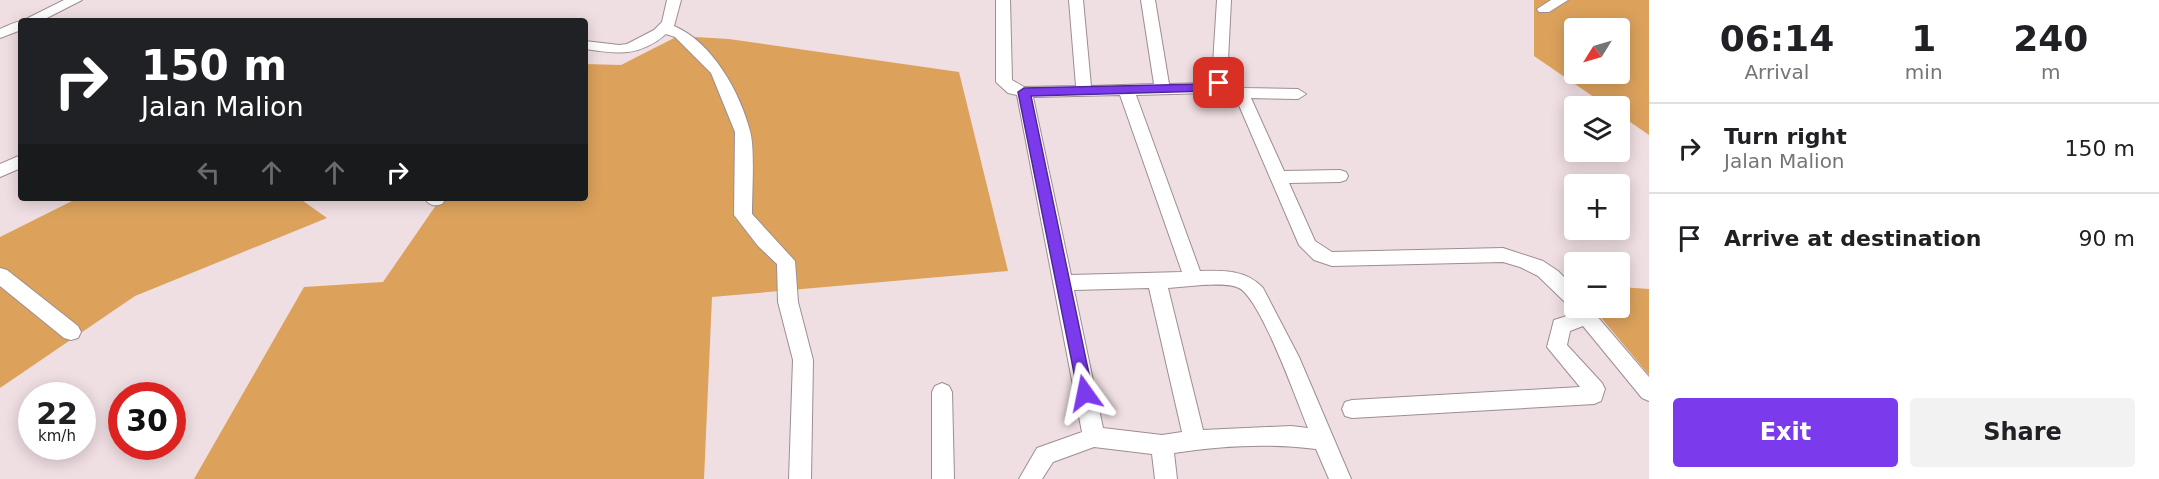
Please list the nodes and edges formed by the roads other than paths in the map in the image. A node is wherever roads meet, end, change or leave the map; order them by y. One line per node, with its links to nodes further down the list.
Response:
1 (75, 0): 9 (street)
2 (674, 0): 11 (street)
3 (1003, 0): 18 (street)
4 (1076, 0): 17 (street)
5 (1148, 0): 15 (street)
6 (1224, 0): 14 (street)
7 (1561, 0): 8 (street)
8 (1544, 9)
9 (36, 18)
10 (18, 26): 12 (street)
11 (665, 28): 13 (street); 40 (street)
12 (0, 34)
13 (588, 46)
14 (1219, 83): 15 (street); 19 (street)
15 (1162, 88): 16 (street)
16 (1126, 89): 17 (street); 26 (street)
17 (1084, 90): 18 (street)
18 (1024, 92): 28 (street)
19 (1241, 93): 20 (street); 24 (street)
20 (1298, 94)
21 (18, 162): 22 (street)
22 (0, 171)
23 (1340, 176): 24 (street)
24 (1279, 177): 29 (street)
25 (0, 275): 32 (street)
26 (1193, 277): 27 (street); 38 (street)
27 (1157, 281): 28 (street); 37 (street)
28 (1062, 283): 36 (street)
29 (1564, 289)
30 (1570, 318): 35 (street)
31 (1587, 318): 34 (street)
32 (71, 332)
33 (942, 392): 41 (street)
34 (1649, 393)
35 (1352, 409)
36 (1094, 437): 39 (street); 42 (street)
37 (1196, 440): 38 (street); 39 (street)
38 (1323, 440): 44 (street)
39 (1162, 445): 43 (street)
40 (800, 479)
41 (943, 479)
42 (1030, 479)
43 (1166, 479)
44 (1340, 479)

